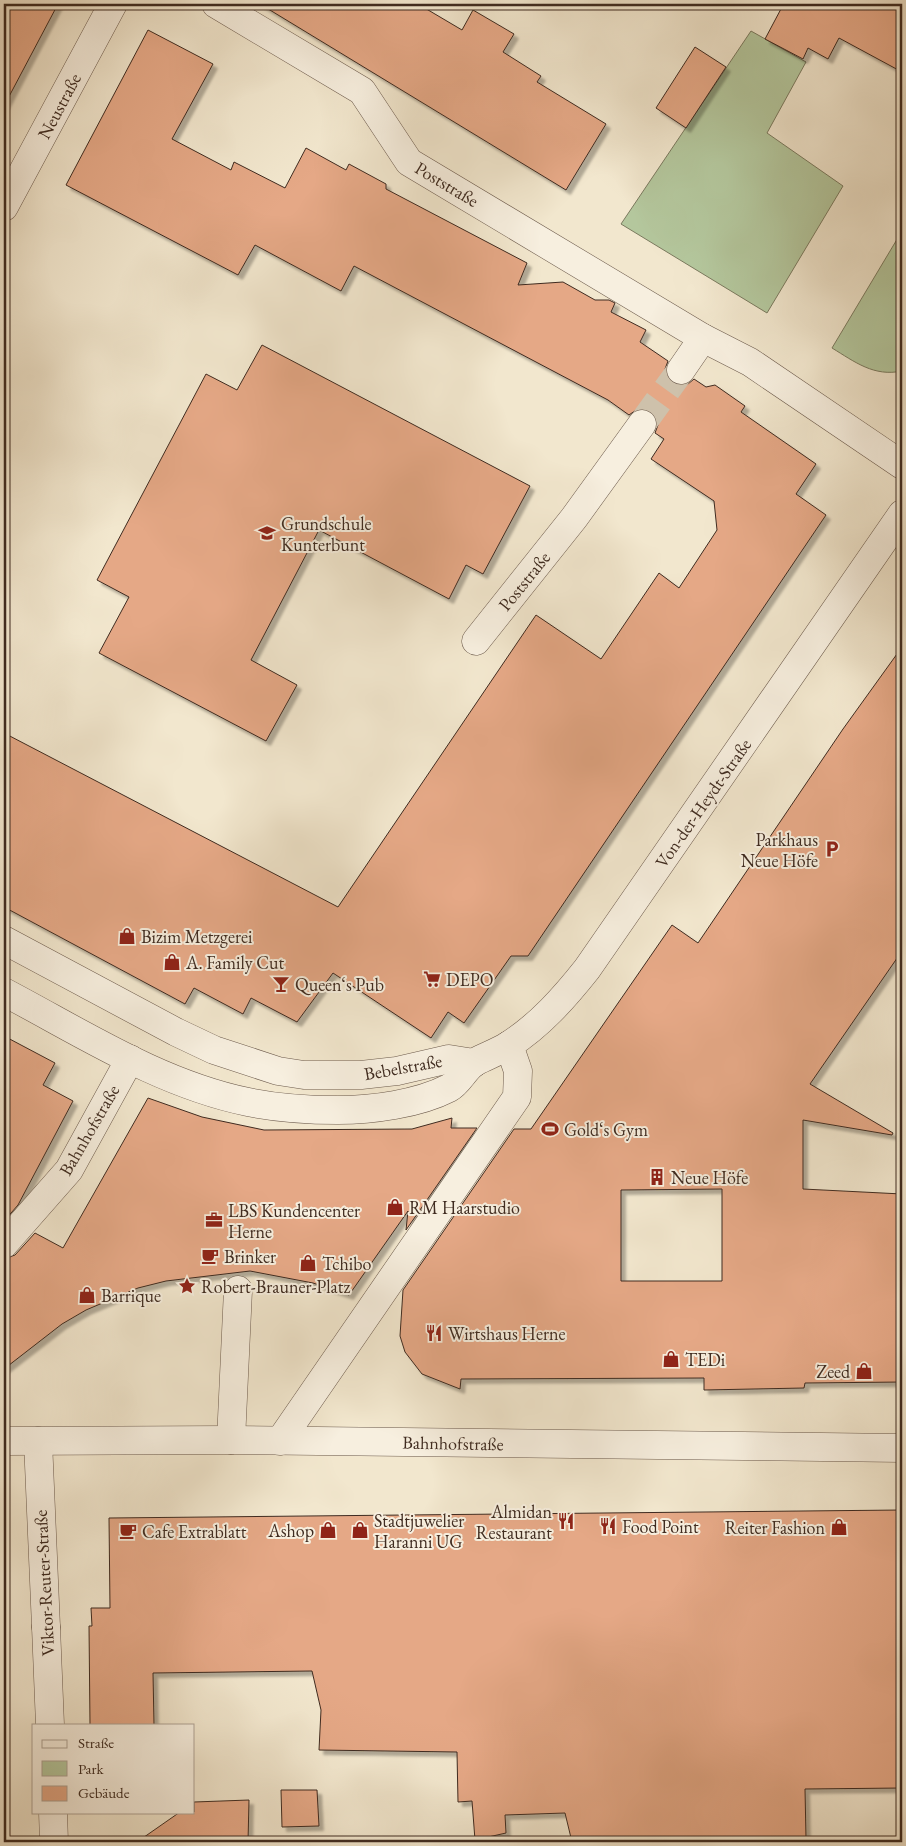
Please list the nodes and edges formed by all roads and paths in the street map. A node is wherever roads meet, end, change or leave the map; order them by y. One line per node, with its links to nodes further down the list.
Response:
1 (113, 4): 3 (street, Neustraße)
2 (216, 4): 4 (street, Poststraße)
3 (4, 207)
4 (702, 338): 5 (street); 7 (street, Poststraße)
5 (681, 370)
6 (642, 424): 9 (street, Poststraße)
7 (902, 465)
8 (902, 514): 12 (street, Von-der-Heydt-Straße)
9 (476, 641)
10 (4, 940): 14 (street, Bebelstraße)
11 (4, 992): 13 (street, Bebelstraße)
12 (509, 1045): 14 (street, Von-der-Heydt-Straße); 20 (street)
13 (130, 1059): 14 (street, Bebelstraße); 15 (street, Bahnhofstraße)
14 (474, 1063)
15 (4, 1244)
16 (238, 1290): 17 (street)
17 (231, 1440): 19 (street, Bahnhofstraße); 20 (street, Bahnhofstraße)
18 (4, 1441): 19 (street, Bahnhofstraße)
19 (38, 1441): 22 (street, Viktor-Reuter-Straße)
20 (280, 1441): 21 (street, Bahnhofstraße)
21 (902, 1448)
22 (50, 1724)
23 (53, 1814): 24 (street)
24 (54, 1842)

